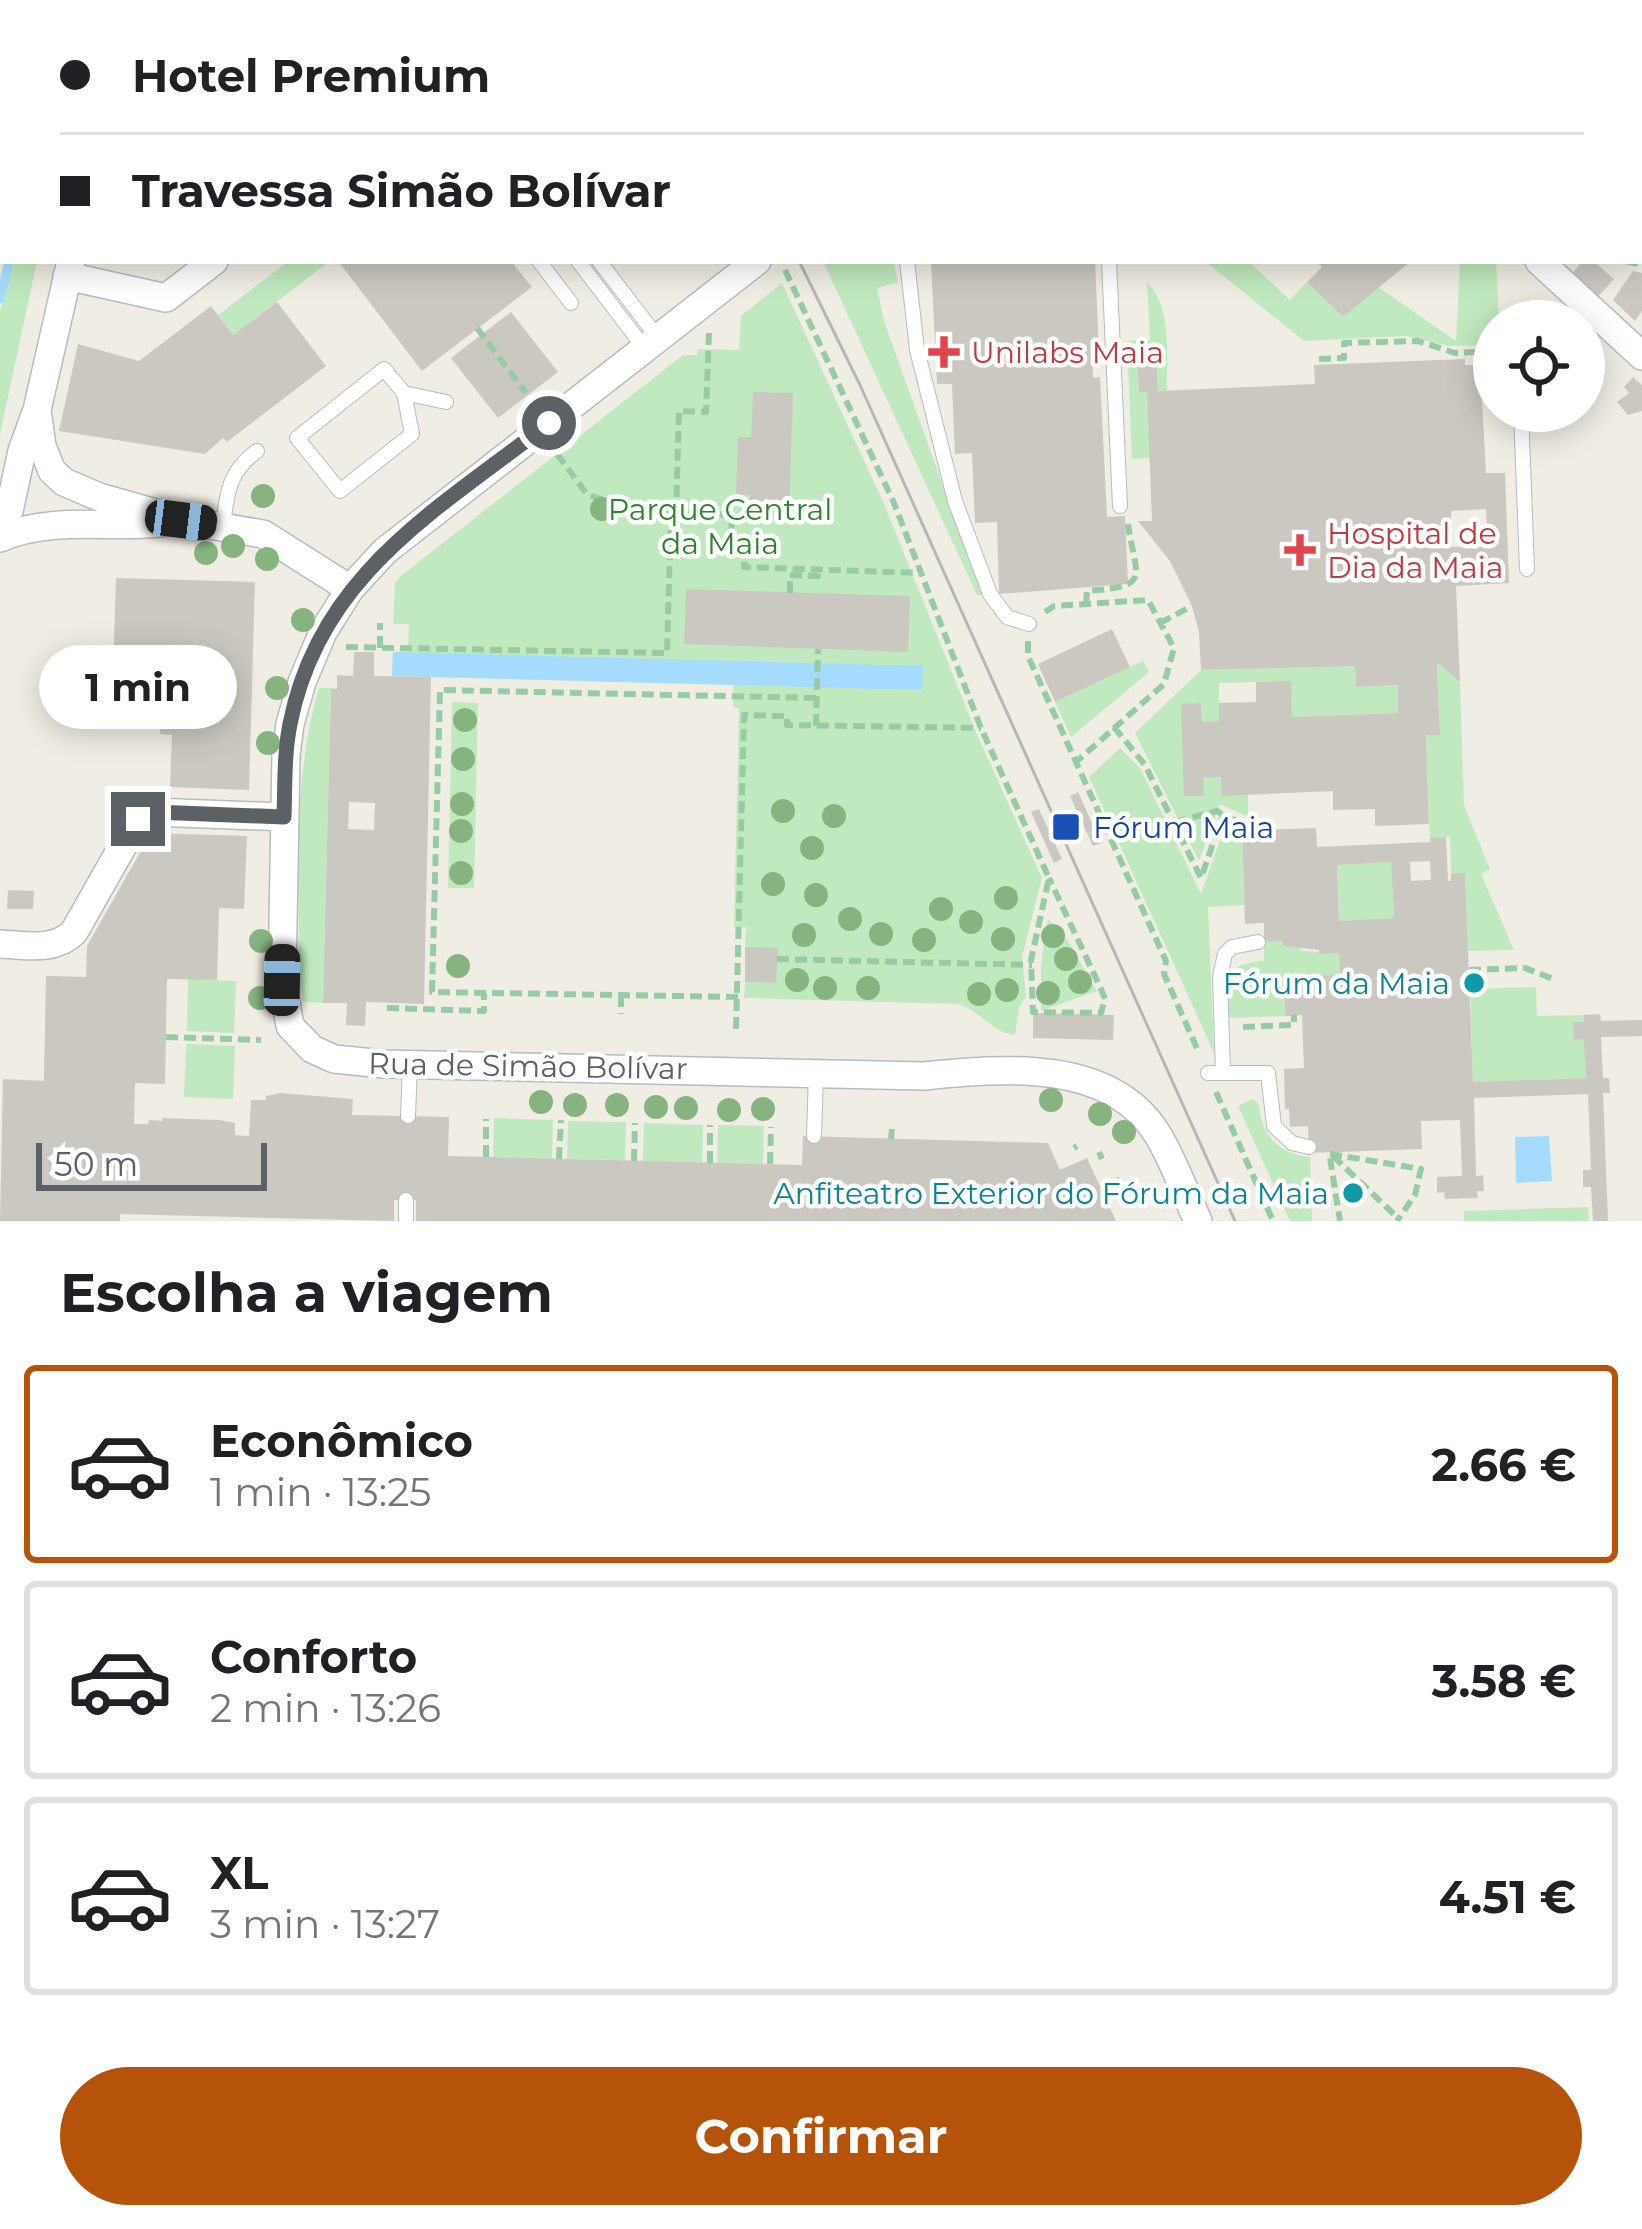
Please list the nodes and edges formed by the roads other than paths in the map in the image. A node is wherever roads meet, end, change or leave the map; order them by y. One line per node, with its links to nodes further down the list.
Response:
1 (210, 264): 9 (street)
2 (541, 264): 11 (lane)
3 (581, 264): 13 (lane)
4 (601, 264): 13 (lane)
5 (754, 264): 13 (street, Rua de Simão Bolívar)
6 (907, 264): 27 (lane)
7 (1109, 264): 20 (lane)
8 (1542, 264): 10 (street)
9 (69, 268): 17 (street)
10 (1573, 300)
11 (571, 303)
12 (1605, 330): 14 (street)
13 (651, 344): 26 (street, Rua de Simão Bolívar)
14 (1642, 356)
15 (404, 394): 15 (lane); 16 (lane)
16 (446, 402)
17 (38, 410): 21 (street); 22 (street)
18 (1522, 432): 25 (lane)
19 (257, 451): 23 (lane)
20 (1120, 506)
21 (181, 520): 23 (street); 24 (street)
22 (0, 525)
23 (223, 525): 26 (street)
24 (0, 538)
25 (1526, 569)
26 (350, 590): 28 (street, Rua de Simão Bolívar)
27 (1029, 624)
28 (284, 817): 30 (street); 31 (street, Rua de Simão Bolívar)
29 (1258, 942): 35 (lane)
30 (0, 944)
31 (410, 1064): 32 (street, Rua de Simão Bolívar); 33 (lane)
32 (816, 1073): 34 (lane); 38 (street, Rua de Simão Bolívar)
33 (409, 1116)
34 (814, 1136)
35 (1309, 1147)
36 (406, 1200): 37 (lane)
37 (406, 1221)
38 (1198, 1221)

